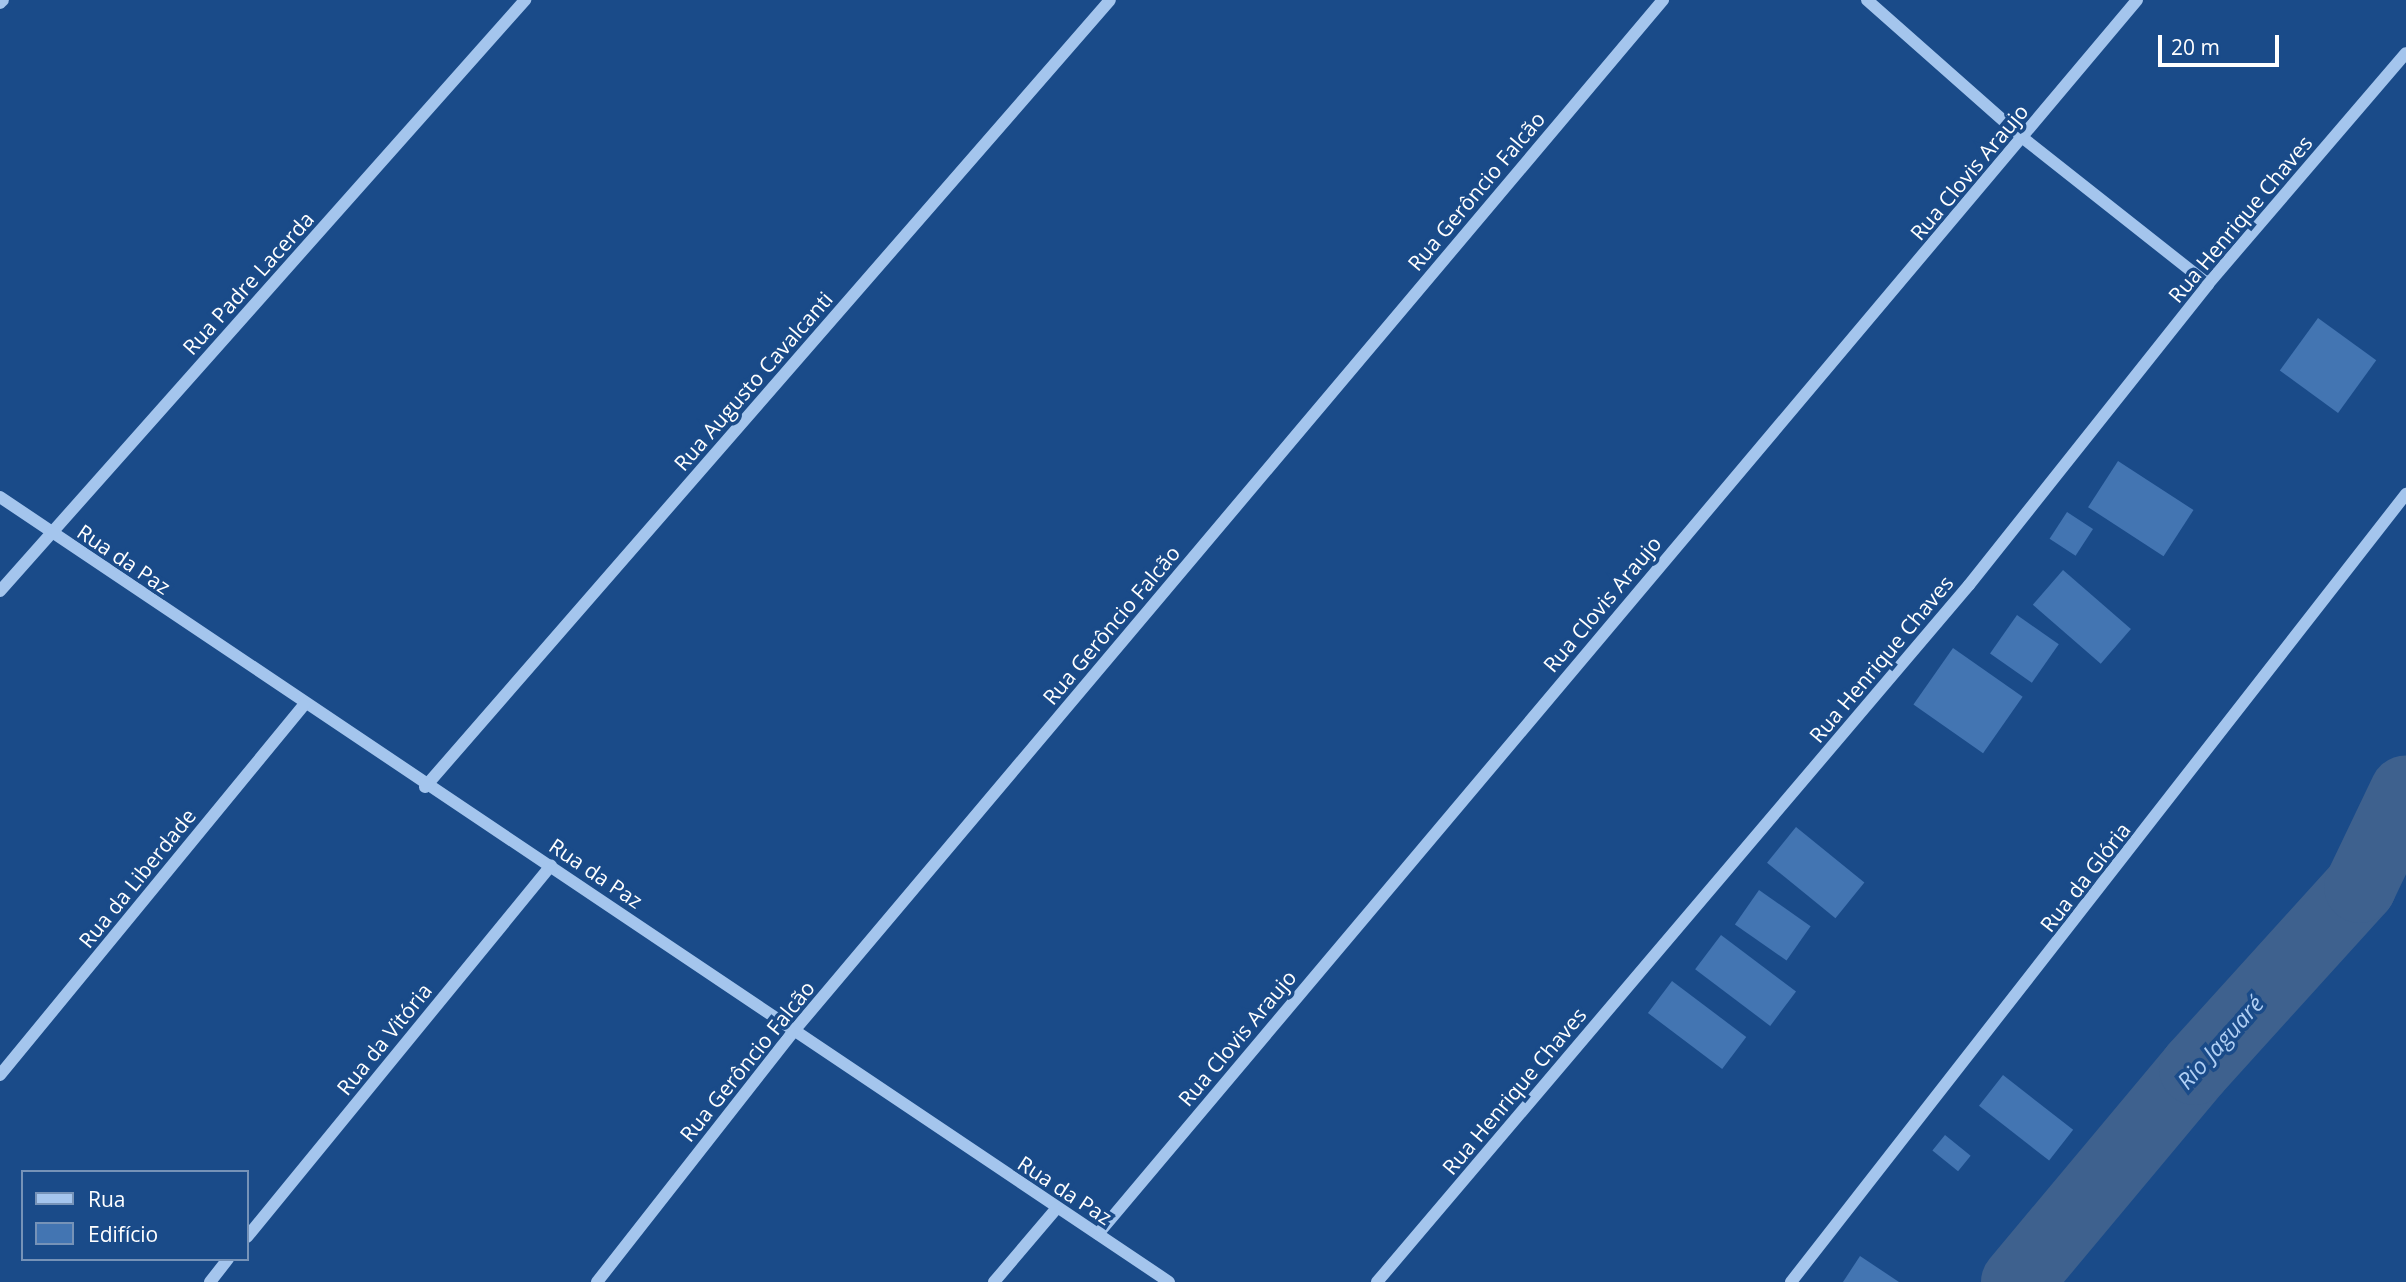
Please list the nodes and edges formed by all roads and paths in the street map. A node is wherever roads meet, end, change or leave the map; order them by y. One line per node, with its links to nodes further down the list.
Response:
1 (525, 0): 11 (street, Rua Padre Lacerda)
2 (1110, 0): 14 (street, Rua Augusto Cavalcanti)
3 (1663, 0): 16 (street, Rua Gerôncio Falcão)
4 (1867, 0): 7 (street)
5 (2137, 0): 7 (street, Rua Clovis Araujo)
6 (2405, 55): 8 (street, Rua Henrique Chaves)
7 (2023, 138): 8 (street); 19 (street, Rua Clovis Araujo)
8 (2208, 284): 26 (street, Rua Henrique Chaves)
9 (2406, 494): 27 (street, Rua da Glória)
10 (0, 497): 11 (street, Rua da Paz)
11 (51, 533): 12 (street, Rua Padre Lacerda); 13 (street, Rua da Paz)
12 (0, 591)
13 (304, 705): 14 (street, Rua da Paz); 17 (street, Rua da Liberdade)
14 (425, 787): 15 (street, Rua da Paz)
15 (551, 866): 16 (street, Rua da Paz); 20 (street, Rua da Vitória)
16 (793, 1031): 18 (street, Rua da Paz); 23 (street, Rua Gerôncio Falcão)
17 (0, 1075)
18 (1056, 1209): 19 (street, Rua da Paz); 24 (street)
19 (1098, 1234): 25 (street, Rua da Paz)
20 (248, 1236)
21 (226, 1261): 22 (street)
22 (210, 1282)
23 (597, 1282)
24 (994, 1282)
25 (1169, 1282)
26 (1377, 1282)
27 (1791, 1282)

